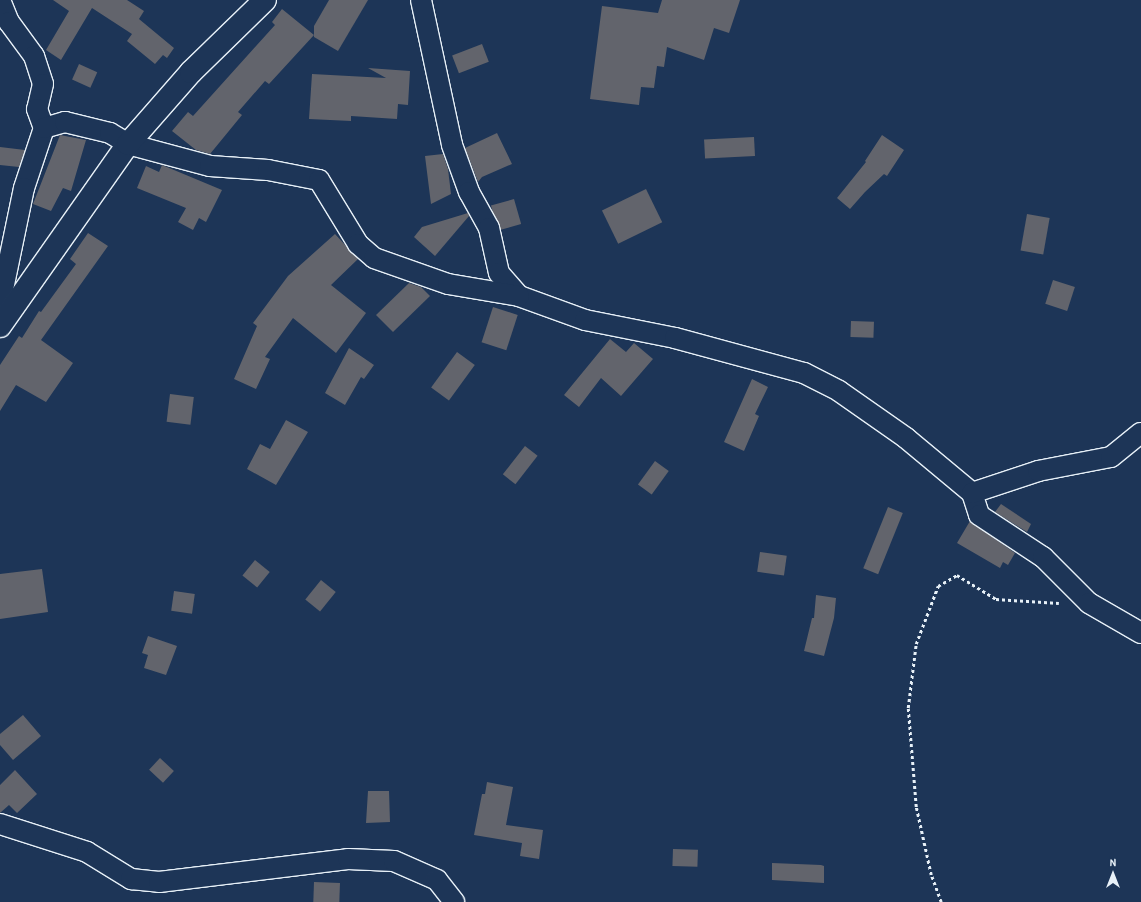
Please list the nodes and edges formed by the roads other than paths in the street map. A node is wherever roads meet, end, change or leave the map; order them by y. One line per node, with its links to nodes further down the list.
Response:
1 (0, 0): 4 (street)
2 (265, 0): 5 (main road)
3 (421, 0): 6 (street)
4 (44, 128): 5 (street); 7 (street)
5 (128, 144): 6 (street); 8 (main road)
6 (519, 296): 10 (street)
7 (0, 304)
8 (0, 326)
9 (1141, 432): 10 (street)
10 (972, 493): 11 (street)
11 (1141, 633)
12 (0, 824): 13 (street)
13 (454, 902)

